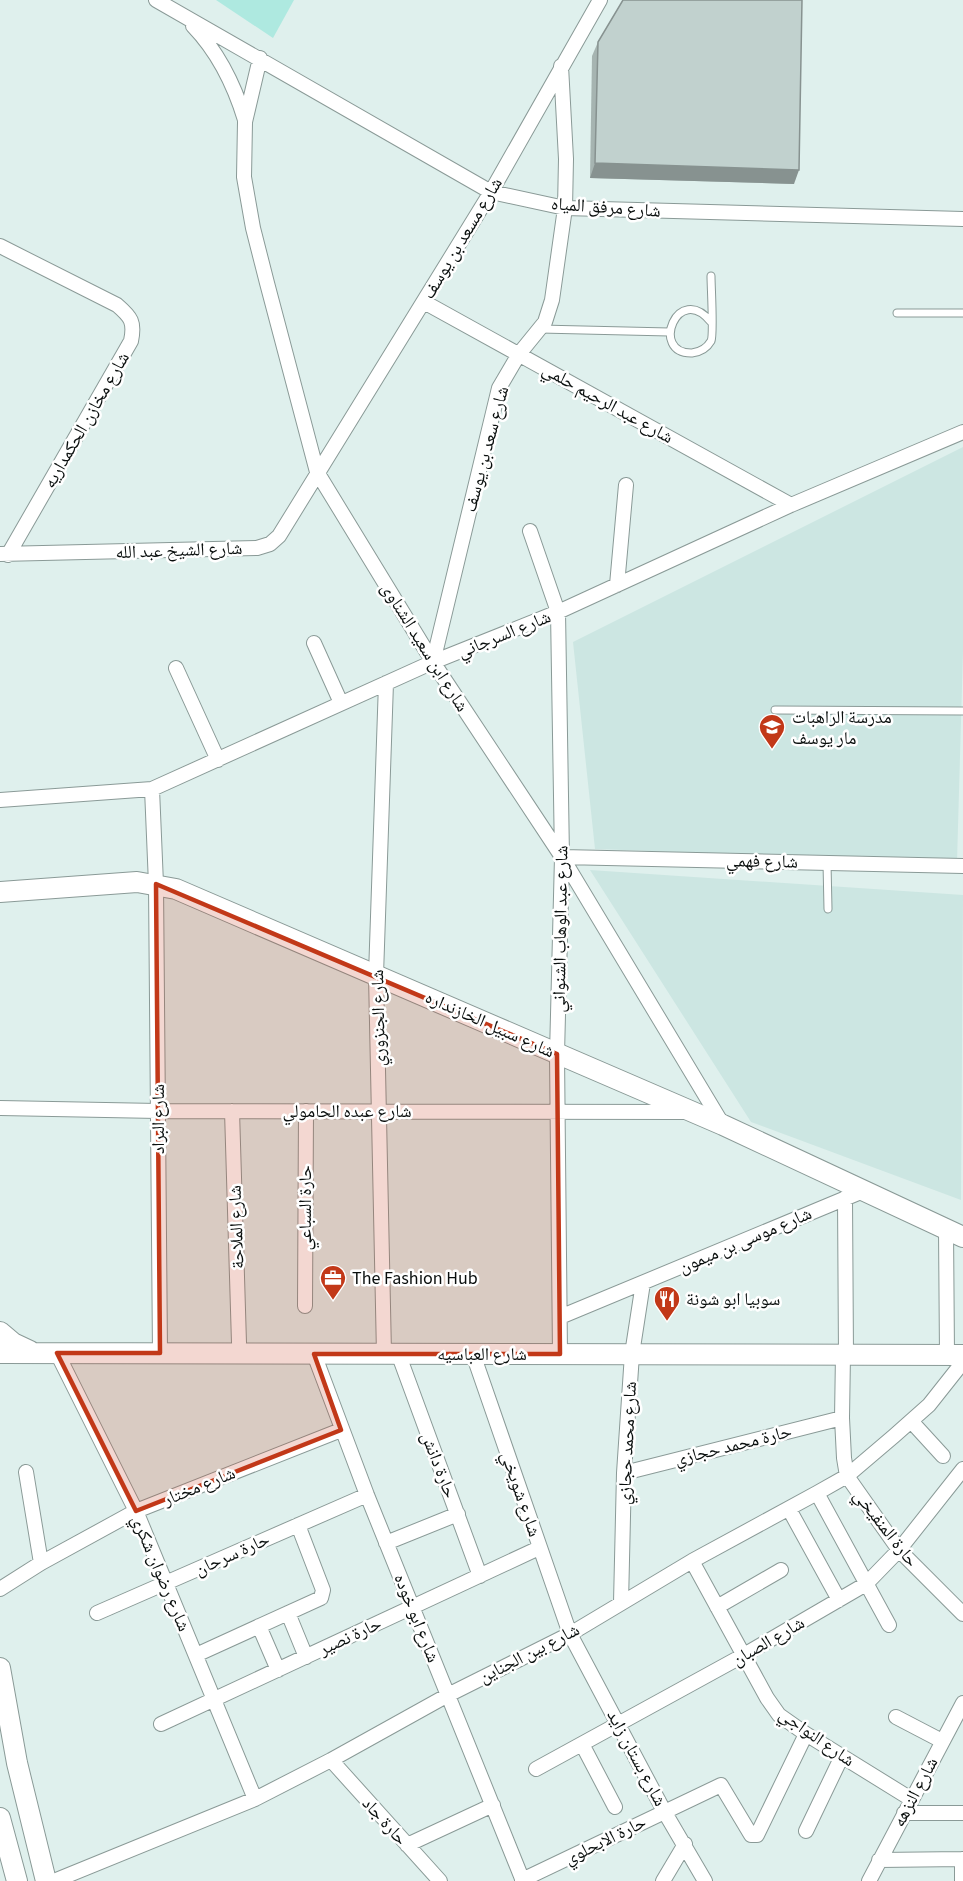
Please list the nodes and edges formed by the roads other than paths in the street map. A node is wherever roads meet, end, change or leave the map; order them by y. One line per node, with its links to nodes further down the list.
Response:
1 (156, 0): 3 (street, شارع مرفق المياه)
2 (600, 0): 5 (street, شارع مسعد بن يوسف)
3 (183, 16): 4 (street, شارع مرفق المياه); 6 (street, شارع ابن سعيد الشناوى)
4 (261, 58): 6 (street, شارع ابن سعيد الشناوى); 7 (street, شارع مرفق المياه)
5 (561, 66): 7 (street, شارع مسعد بن يوسف); 8 (street, شارع سعد بن يوسف)
6 (245, 122): 20 (street, شارع ابن سعيد الشناوى)
7 (491, 192): 8 (street, شارع مرفق المياه); 12 (street, شارع مسعد بن يوسف)
8 (565, 208): 9 (street, شارع مرفق المياه); 16 (street, شارع سعد بن يوسف)
9 (963, 219)
10 (1, 247): 24 (street, شارع مخازن الحكمداريه)
11 (711, 276): 15 (lane)
12 (424, 302): 18 (street, شارع عبد الرحيم حلمي); 20 (street, شارع مسعد بن يوسف)
13 (897, 313): 14 (lane)
14 (963, 313)
15 (711, 322): 17 (lane); 17 (lane)
16 (539, 329): 17 (lane); 18 (street, شارع سعد بن يوسف)
17 (669, 332)
18 (519, 354): 22 (street, شارع عبد الرحيم حلمي); 28 (street, شارع سعد بن يوسف)
19 (963, 432): 22 (street, شارع السرجاني)
20 (317, 472): 24 (street, شارع الشيخ عبد الله); 28 (street, شارع ابن سعيد الشناوى)
21 (626, 485): 25 (street)
22 (791, 505): 25 (street, شارع السرجاني)
23 (530, 531): 26 (street, شارع عبد الوهاب الشنواني)
24 (4, 555)
25 (617, 585): 26 (street, شارع السرجاني)
26 (558, 612): 28 (street, شارع السرجاني); 37 (street, شارع عبد الوهاب الشنواني)
27 (314, 643): 31 (street)
28 (433, 662): 30 (street, شارع السرجاني); 37 (street, شارع ابن سعيد الشناوى)
29 (176, 668): 34 (street)
30 (386, 683): 31 (street, شارع السرجاني); 43 (street, شارع الجنزوري)
31 (341, 704): 34 (street, شارع السرجاني)
32 (775, 710): 33 (lane)
33 (963, 711)
34 (218, 760): 35 (street, شارع السرجاني)
35 (152, 789): 36 (street, شارع السرجاني); 40 (street, شارع البراد)
36 (0, 800)
37 (562, 857): 38 (street, شارع فهمي); 44 (street, شارع عبد الوهاب الشنواني); 52 (street, شارع ابن سعيد الشناوى)
38 (827, 863): 39 (street, شارع فهمي); 42 (lane)
39 (963, 866)
40 (156, 884): 41 (main road, شارع سبيل الخازنداره); 43 (main road, شارع سبيل الخازنداره); 46 (street, شارع البراد)
41 (0, 892)
42 (828, 909)
43 (376, 975): 44 (main road, شارع سبيل الخازنداره); 49 (street, شارع الجنزوري)
44 (557, 1054): 50 (street, شارع عبد الوهاب الشنواني); 51 (main road, شارع سبيل الخازنداره)
45 (0, 1108): 46 (street, شارع عبده الحامولي)
46 (158, 1111): 47 (street, شارع عبده الحامولي); 62 (street, شارع البراد)
47 (232, 1111): 48 (street, شارع عبده الحامولي); 59 (street, شارع الملاحة)
48 (306, 1111): 49 (street, شارع عبده الحامولي); 56 (street, حارة السباعي)
49 (379, 1112): 50 (street, شارع عبده الحامولي); 64 (street, شارع الجنزوري)
50 (559, 1112): 51 (street, شارع عبده الحامولي); 57 (street, شارع عبد الوهاب الشنواني)
51 (693, 1112): 52 (main road, شارع سبيل الخازنداره)
52 (723, 1125): 53 (main road, شارع سبيل الخازنداره)
53 (854, 1194): 54 (main road, شارع سبيل الخازنداره); 55 (street, شارع موسى بن ميمون); 68 (street, حارة المنفيخي)
54 (955, 1233): 70 (street)
55 (643, 1283): 57 (street, شارع موسى بن ميمون); 67 (street, شارع محمد حجازي)
56 (305, 1306)
57 (560, 1317): 66 (street, شارع عبد الوهاب الشنواني)
58 (0, 1332): 60 (main road)
59 (239, 1343)
60 (36, 1353): 61 (main road, شارع العباسيه); 69 (main road, شارع العباسيه)
61 (57, 1353): 62 (main road, شارع العباسيه); 84 (street, شارع رضوان شكري)
62 (160, 1353): 63 (main road, شارع العباسيه)
63 (314, 1353): 64 (main road, شارع العباسيه); 73 (street, شارع ابو خوده)
64 (391, 1354): 65 (main road, شارع العباسيه); 85 (street, حارة دانش)
65 (472, 1354): 66 (main road, شارع العباسيه); 88 (street, شارع شويخي)
66 (560, 1354): 67 (main road, شارع العباسيه)
67 (632, 1354): 68 (main road, شارع العباسيه); 77 (street, شارع محمد حجازي)
68 (844, 1354): 70 (main road, شارع العباسيه); 71 (street, حارة المنفيخي)
69 (2, 1357)
70 (958, 1357): 72 (street, شارع بين الجناين)
71 (842, 1418): 77 (street, حارة محمد حجازي); 78 (street, حارة المنفيخي)
72 (911, 1421): 74 (street); 78 (street, شارع بين الجناين)
73 (341, 1430): 82 (street, شارع ابو خوده); 84 (street, شارع مختار)
74 (943, 1456)
75 (963, 1468): 79 (street, شارع الصبان)
76 (26, 1472): 91 (street)
77 (624, 1473): 98 (street, شارع محمد حجازي)
78 (847, 1476): 81 (street, شارع بين الجناين); 89 (street, حارة المنفيخي)
79 (952, 1482): 80 (street); 89 (street, شارع الصبان)
80 (963, 1493)
81 (817, 1494): 83 (street, شارع بين الجناين); 95 (street)
82 (367, 1495): 86 (street, حارة سرحان); 87 (street, شارع ابو خوده)
83 (789, 1509): 90 (street, شارع بين الجناين); 97 (street)
84 (136, 1511): 91 (street, شارع مختار); 94 (street, شارع رضوان شكري)
85 (458, 1514): 87 (street); 93 (street, حارة دانش)
86 (298, 1525): 94 (street, حارة سرحان); 102 (street)
87 (386, 1543): 100 (street, شارع ابو خوده)
88 (539, 1548): 93 (street, حارة نصير); 106 (street, شارع شويخي)
89 (899, 1550): 95 (street, شارع الصبان); 103 (street, حارة المنفيخي)
90 (692, 1562): 98 (street, شارع بين الجناين); 99 (street, شارع النواجي)
91 (41, 1563): 96 (street, شارع مختار)
92 (781, 1570): 99 (street)
93 (480, 1576): 100 (street, حارة نصير)
94 (166, 1583): 101 (street, حارة سرحان); 107 (street, شارع رضوان شكري)
95 (866, 1584): 97 (street, شارع الصبان); 104 (street)
96 (0, 1589)
97 (839, 1600): 108 (street, شارع الصبان)
98 (621, 1603): 106 (street, شارع بين الجناين)
99 (717, 1606): 108 (street, شارع النواجي)
100 (414, 1607): 109 (street, حارة نصير); 112 (street, شارع ابو خوده)
101 (97, 1613)
102 (288, 1613): 105 (street); 109 (street)
103 (963, 1614)
104 (889, 1625)
105 (259, 1626): 107 (street); 111 (street)
106 (570, 1634): 112 (street, شارع بين الجناين); 117 (street, شارع بستان زايد)
107 (196, 1655): 113 (street, شارع رضوان شكري)
108 (744, 1655): 117 (street, شارع الصبان); 118 (street, شارع النواجي)
109 (306, 1657): 111 (street, حارة نصير)
110 (0, 1668): 138 (main road)
111 (278, 1670): 113 (street, حارة نصير)
112 (448, 1695): 123 (street, شارع بين الجناين); 127 (street, شارع ابو خوده)
113 (214, 1700): 116 (street, حارة نصير); 125 (street, شارع رضوان شكري)
114 (963, 1703): 119 (street, شارع النزهه)
115 (896, 1717): 119 (street)
116 (161, 1724)
117 (619, 1724): 120 (street, شارع الصبان); 129 (street, شارع بستان زايد)
118 (806, 1734): 122 (street, شارع النواجي); 129 (street, حارة الابحلوي)
119 (942, 1741): 126 (street, شارع النزهه)
120 (582, 1744): 124 (street, شارع الصبان); 128 (street)
121 (0, 1745): 138 (main road)
122 (842, 1756): 126 (street, شارع النواجي); 133 (street)
123 (331, 1760): 125 (street, شارع بين الجناين); 135 (street, حارة جاد)
124 (536, 1769)
125 (255, 1798): 138 (street, شارع بين الجناين)
126 (911, 1799): 130 (street, شارع النزهه)
127 (493, 1805): 135 (street); 139 (street, شارع ابو خوده)
128 (615, 1807)
129 (664, 1811): 134 (street, شارع بستان زايد); 139 (street, حارة الابحلوي)
130 (904, 1813): 131 (street); 137 (street, شارع النزهه)
131 (963, 1813)
132 (0, 1818): 140 (main road)
133 (806, 1831)
134 (685, 1844): 142 (street); 143 (street, شارع بستان زايد)
135 (407, 1845): 141 (street, حارة جاد)
136 (963, 1859): 137 (street); 145 (street)
137 (879, 1860): 144 (street, شارع النزهه)
138 (45, 1880)
139 (523, 1880)
140 (17, 1881)
141 (440, 1881)
142 (663, 1881)
143 (705, 1881)
144 (869, 1881)
145 (962, 1881)

